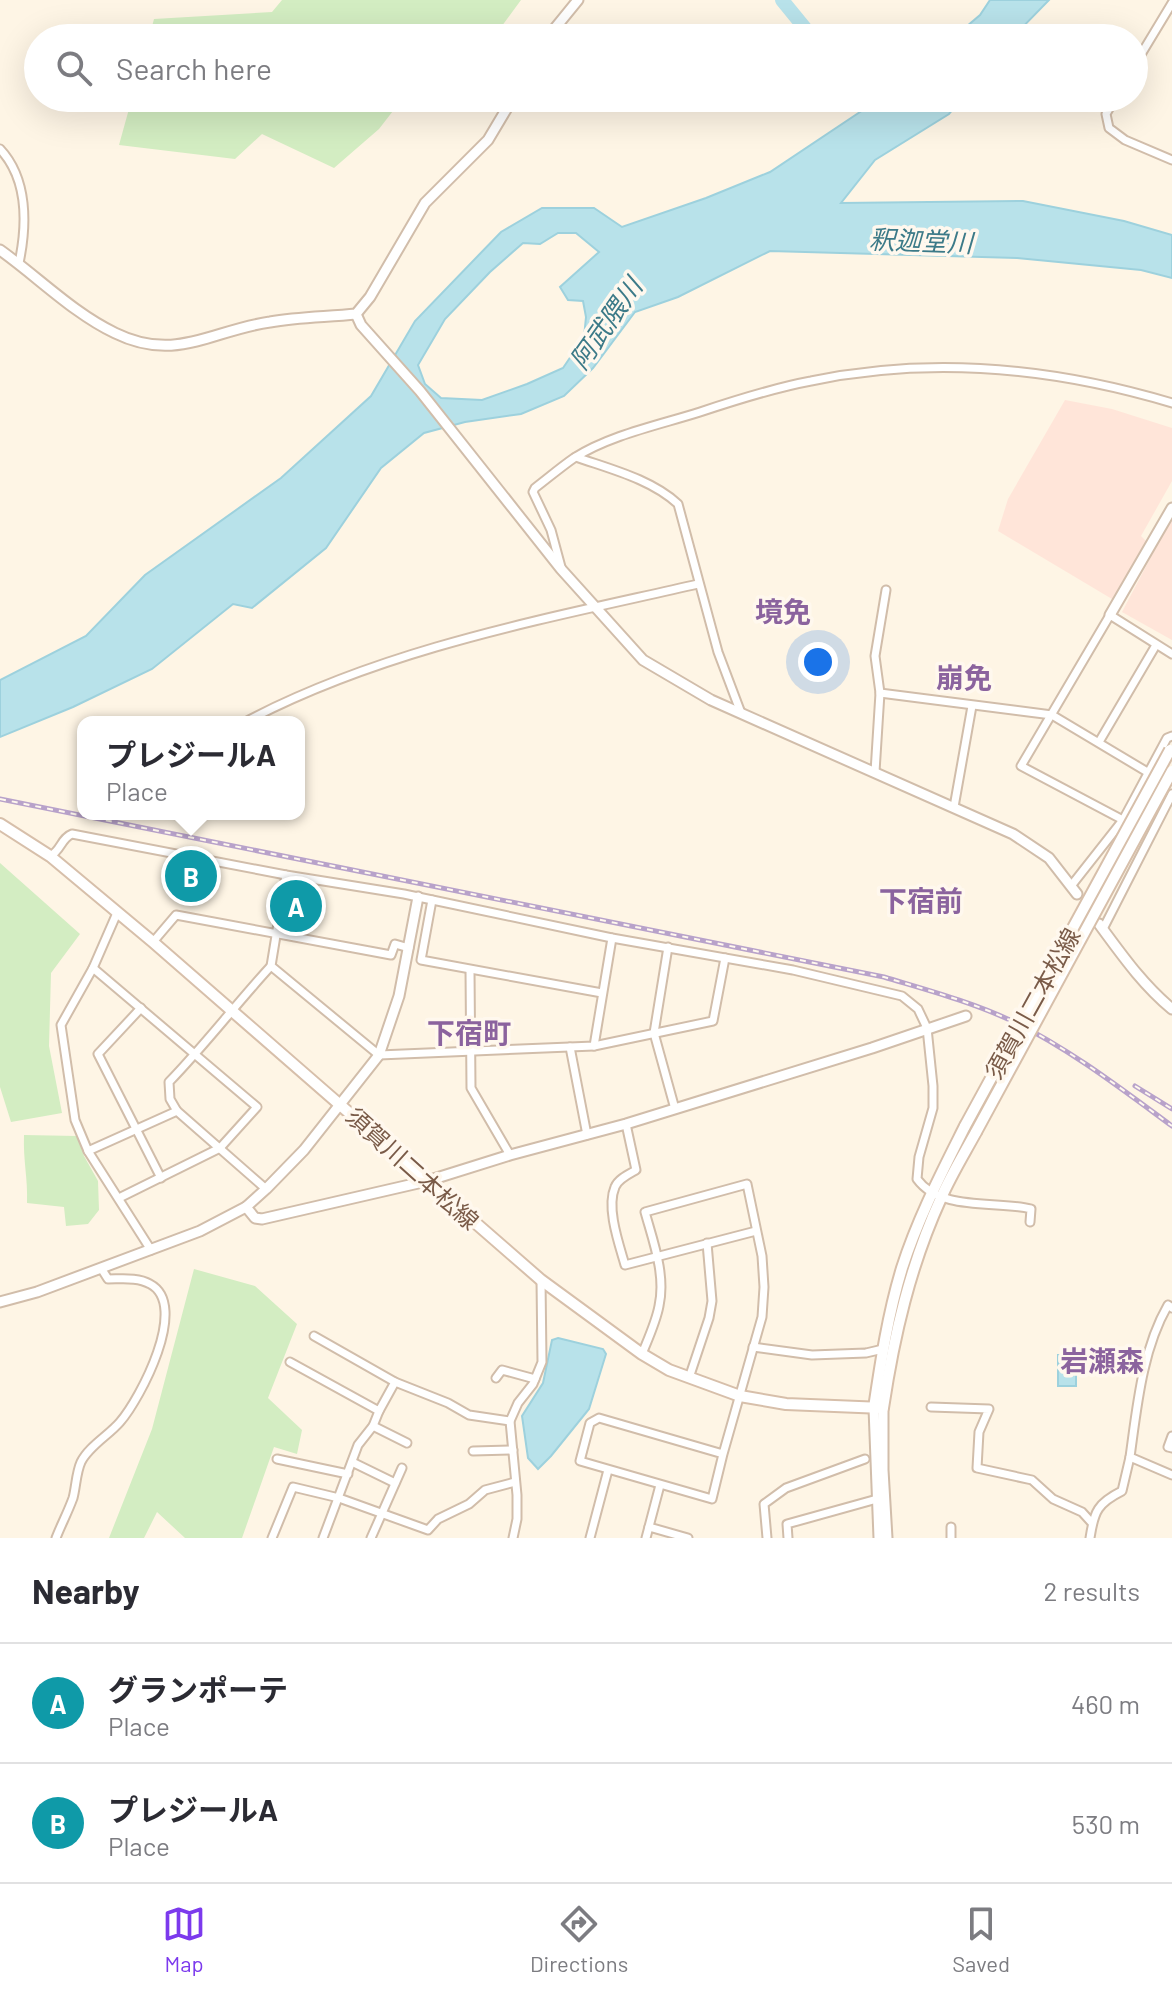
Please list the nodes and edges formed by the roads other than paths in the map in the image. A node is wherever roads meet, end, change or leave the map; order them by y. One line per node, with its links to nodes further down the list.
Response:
1 (578, 0): 3 (street)
2 (1172, 3): 4 (street)
3 (558, 24)
4 (1148, 43)
5 (505, 112): 11 (street)
6 (1107, 112): 8 (street)
7 (0, 149): 10 (street)
8 (1172, 160)
9 (0, 250): 10 (street)
10 (19, 263): 11 (street)
11 (356, 314): 15 (street)
12 (1172, 403): 13 (street)
13 (576, 457): 15 (street); 16 (street)
14 (1172, 508): 19 (street)
15 (561, 569): 18 (street)
16 (698, 584): 18 (street); 24 (street)
17 (886, 590): 22 (street)
18 (595, 607): 24 (street); 26 (street)
19 (1110, 615): 20 (street); 25 (street)
20 (1156, 645): 21 (street); 28 (street)
21 (1172, 654)
22 (880, 693): 23 (street); 31 (street)
23 (972, 706): 25 (street); 34 (street)
24 (741, 713): 31 (street)
25 (1052, 715): 28 (street); 35 (street)
26 (259, 716)
27 (1172, 736): 32 (street)
28 (1099, 742): 32 (street)
29 (1171, 748): 77 (main road, 須賀川二本松線, bridge)
30 (1172, 771): 77 (main road, 須賀川二本松線, bridge)
31 (875, 772): 34 (street)
32 (1149, 773): 35 (street)
33 (1172, 794): 43 (street)
34 (954, 807): 39 (street)
35 (1123, 820): 39 (street)
36 (0, 824): 37 (main road, 須賀川二本松線)
37 (50, 856): 38 (street); 42 (main road, 須賀川二本松線)
38 (286, 875): 40 (street); 44 (street)
39 (1074, 890)
40 (418, 897): 41 (street); 48 (street)
41 (432, 900): 45 (street); 52 (street)
42 (117, 913): 46 (main road, 須賀川二本松線); 51 (street)
43 (1101, 926): 55 (street)
44 (277, 932): 46 (street); 48 (street); 50 (street)
45 (612, 938): 47 (street); 53 (street)
46 (153, 942): 56 (main road, 須賀川二本松線)
47 (668, 947): 49 (street); 59 (street)
48 (409, 948): 64 (street)
49 (725, 958): 58 (street); 59 (street)
50 (271, 966): 56 (street); 64 (street)
51 (93, 968): 54 (street); 72 (street)
52 (470, 970): 53 (street); 62 (street)
53 (602, 993): 60 (street)
54 (141, 1008): 63 (street); 69 (street)
55 (1172, 1009)
56 (231, 1010): 63 (street); 65 (main road, 須賀川二本松線)
57 (966, 1016): 58 (street)
58 (927, 1028): 66 (street); 77 (street)
59 (654, 1033): 60 (street); 66 (street)
60 (594, 1046): 61 (street)
61 (570, 1047): 62 (street); 70 (street)
62 (469, 1050): 64 (street); 73 (street)
63 (195, 1055): 67 (street); 71 (street)
64 (379, 1055): 65 (street)
65 (341, 1104): 75 (main road, 須賀川二本松線); 76 (street)
66 (675, 1109): 68 (street)
67 (177, 1111): 69 (street); 71 (street)
68 (626, 1124): 70 (street); 84 (street)
69 (136, 1129): 72 (street); 74 (street)
70 (587, 1135): 73 (street)
71 (220, 1148): 74 (street); 76 (street)
72 (88, 1151): 78 (street)
73 (510, 1155): 75 (street)
74 (161, 1178): 78 (street)
75 (427, 1181): 79 (street); 86 (main road, 須賀川二本松線)
76 (266, 1189): 79 (street)
77 (936, 1195): 80 (street); 91 (main road, 須賀川二本松線); 100 (main road, 須賀川二本松線)
78 (119, 1198): 83 (street)
79 (246, 1207): 83 (street)
80 (1030, 1222)
81 (756, 1231): 82 (street); 84 (street); 90 (street)
82 (707, 1243): 84 (street); 95 (street)
83 (151, 1250): 85 (street)
84 (657, 1258): 92 (street)
85 (101, 1268): 87 (street); 127 (street)
86 (541, 1280): 92 (main road, 須賀川二本松線); 96 (street)
87 (0, 1302)
88 (1172, 1308): 110 (street)
89 (314, 1336): 97 (street)
90 (753, 1347): 91 (street); 98 (street)
91 (883, 1349): 100 (main road, 須賀川二本松線)
92 (642, 1354): 95 (main road, 須賀川二本松線)
93 (290, 1362): 101 (street)
94 (496, 1378): 96 (street)
95 (689, 1378): 98 (main road, 須賀川二本松線)
96 (535, 1379): 102 (street)
97 (395, 1382): 101 (street); 102 (street)
98 (740, 1396): 100 (main road, 須賀川二本松線); 109 (street)
99 (931, 1407): 124 (street)
100 (879, 1408): 122 (street); 138 (street)
101 (379, 1411): 103 (street)
102 (510, 1421): 107 (street)
103 (373, 1426): 105 (street); 113 (street)
104 (1172, 1436): 106 (street)
105 (407, 1443)
106 (1172, 1448)
107 (513, 1450): 108 (street); 118 (street)
108 (473, 1451)
109 (723, 1454): 115 (street); 120 (street)
110 (1130, 1457): 117 (street); 124 (street)
111 (277, 1459): 116 (street)
112 (865, 1459): 135 (street)
113 (352, 1462): 116 (street); 119 (street)
114 (402, 1468): 119 (street)
115 (608, 1470): 120 (street); 132 (street)
116 (348, 1474): 121 (street)
117 (1172, 1475)
118 (515, 1482): 123 (street); 131 (street)
119 (395, 1483): 123 (street)
120 (660, 1485): 125 (street)
121 (339, 1498): 123 (street); 128 (street); 129 (street)
122 (877, 1499): 136 (street); 137 (street)
123 (381, 1515): 130 (street)
124 (1092, 1523): 140 (street)
125 (649, 1527): 133 (street); 134 (street)
126 (951, 1527): 139 (street)
127 (56, 1538)
128 (272, 1538)
129 (323, 1538)
130 (371, 1538)
131 (513, 1538)
132 (590, 1538)
133 (646, 1538)
134 (688, 1538)
135 (767, 1538)
136 (788, 1538)
137 (879, 1538)
138 (887, 1538)
139 (951, 1538)
140 (1090, 1538)

